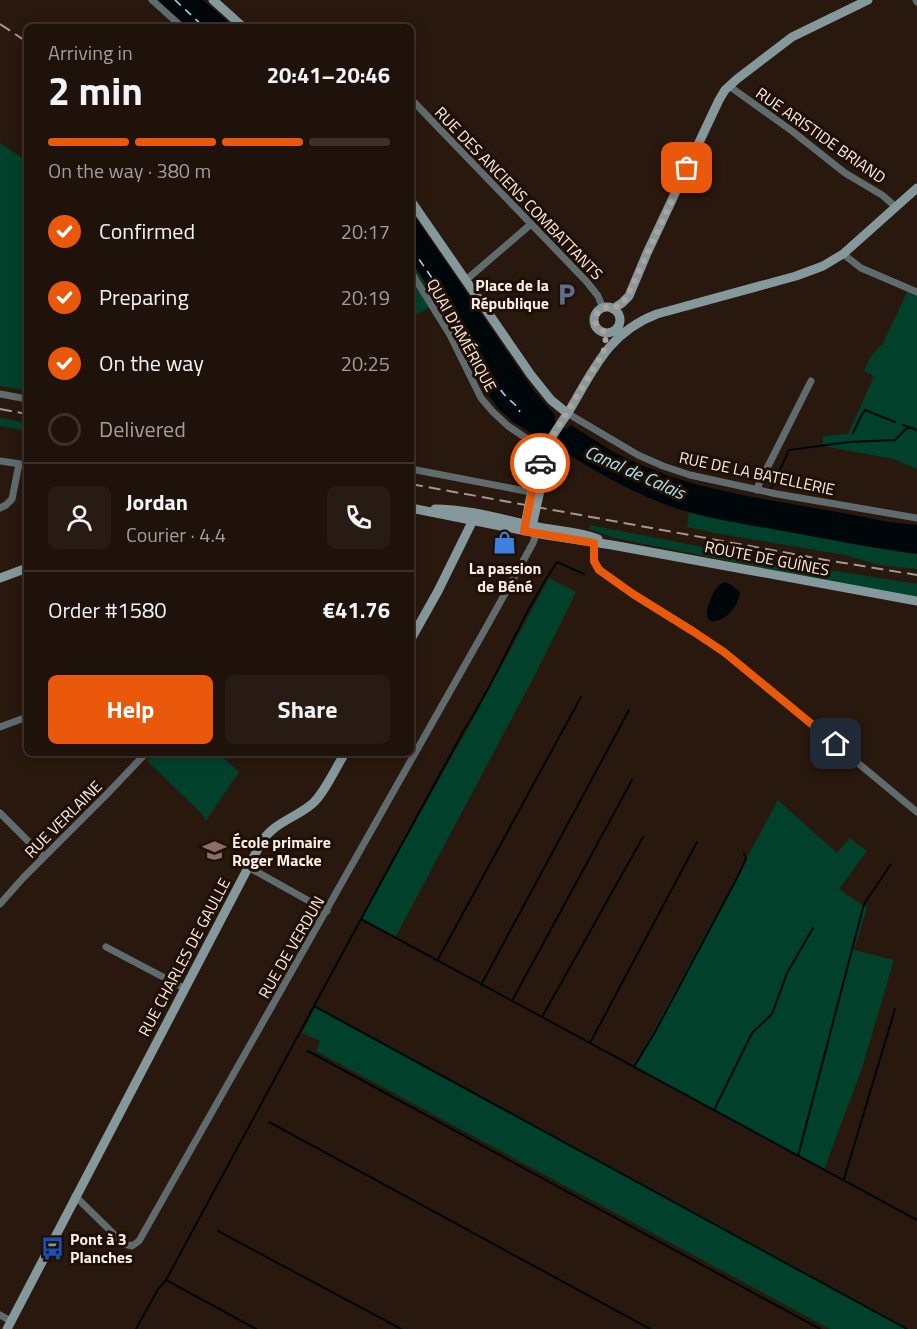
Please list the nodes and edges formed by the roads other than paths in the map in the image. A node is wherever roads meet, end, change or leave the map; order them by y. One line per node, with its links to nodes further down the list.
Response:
1 (152, 0): 4 (street)
2 (213, 0): 5 (street)
3 (868, 0): 6 (street)
4 (179, 24)
5 (240, 24)
6 (729, 86): 10 (street, RUE ARISTIDE BRIAND); 16 (street)
7 (414, 102): 11 (street, RUE DES ANCIENS COMBATTANTS)
8 (917, 188): 10 (street)
9 (414, 205): 14 (street)
10 (896, 207): 12 (street)
11 (531, 224): 14 (street); 16 (street, RUE DES ANCIENS COMBATTANTS)
12 (843, 254): 15 (street); 17 (street)
13 (414, 277): 25 (street, QUAI D'AMÉRIQUE)
14 (466, 280): 24 (street)
15 (917, 292)
16 (608, 308): 18 (street); 19 (street)
17 (649, 317): 18 (street); 20 (street)
18 (617, 328): 19 (street)
19 (606, 332): 20 (street)
20 (602, 355): 24 (street)
21 (811, 381): 29 (street)
22 (0, 394): 23 (street)
23 (24, 398)
24 (565, 417): 25 (street); 29 (street, RUE DE LA BATELLERIE)
25 (547, 448): 30 (street)
26 (0, 461): 27 (street)
27 (23, 465): 31 (street)
28 (414, 470): 30 (street)
29 (756, 490): 34 (street, RUE DE LA BATELLERIE)
30 (535, 493): 36 (street)
31 (0, 508)
32 (414, 509): 33 (street)
33 (422, 510): 35 (street); 36 (street)
34 (917, 518)
35 (473, 520): 36 (street); 41 (street)
36 (531, 529): 37 (street, ROUTE DE GUÎNES); 44 (street, RUE DE VERDUN)
37 (594, 540): 40 (street, ROUTE DE GUÎNES); 48 (street)
38 (24, 569): 39 (street)
39 (0, 578)
40 (917, 601)
41 (414, 634)
42 (24, 718): 43 (street)
43 (0, 728)
44 (414, 755)
45 (143, 756): 50 (street, RUE VERLAINE)
46 (343, 756): 51 (street, RUE CHARLES DE GAULLE)
47 (413, 756): 53 (street, RUE DE VERDUN)
48 (917, 812)
49 (0, 813): 50 (street)
50 (44, 857): 52 (street, RUE VERLAINE)
51 (248, 867): 53 (street); 55 (street, RUE CHARLES DE GAULLE)
52 (0, 904)
53 (327, 910): 56 (street, RUE DE VERDUN)
54 (106, 947): 55 (street)
55 (184, 988): 56 (street, RUE CHARLES DE GAULLE)
56 (75, 1196): 58 (street, RUE CHARLES DE GAULLE)
57 (0, 1315): 58 (street)
58 (9, 1325)

